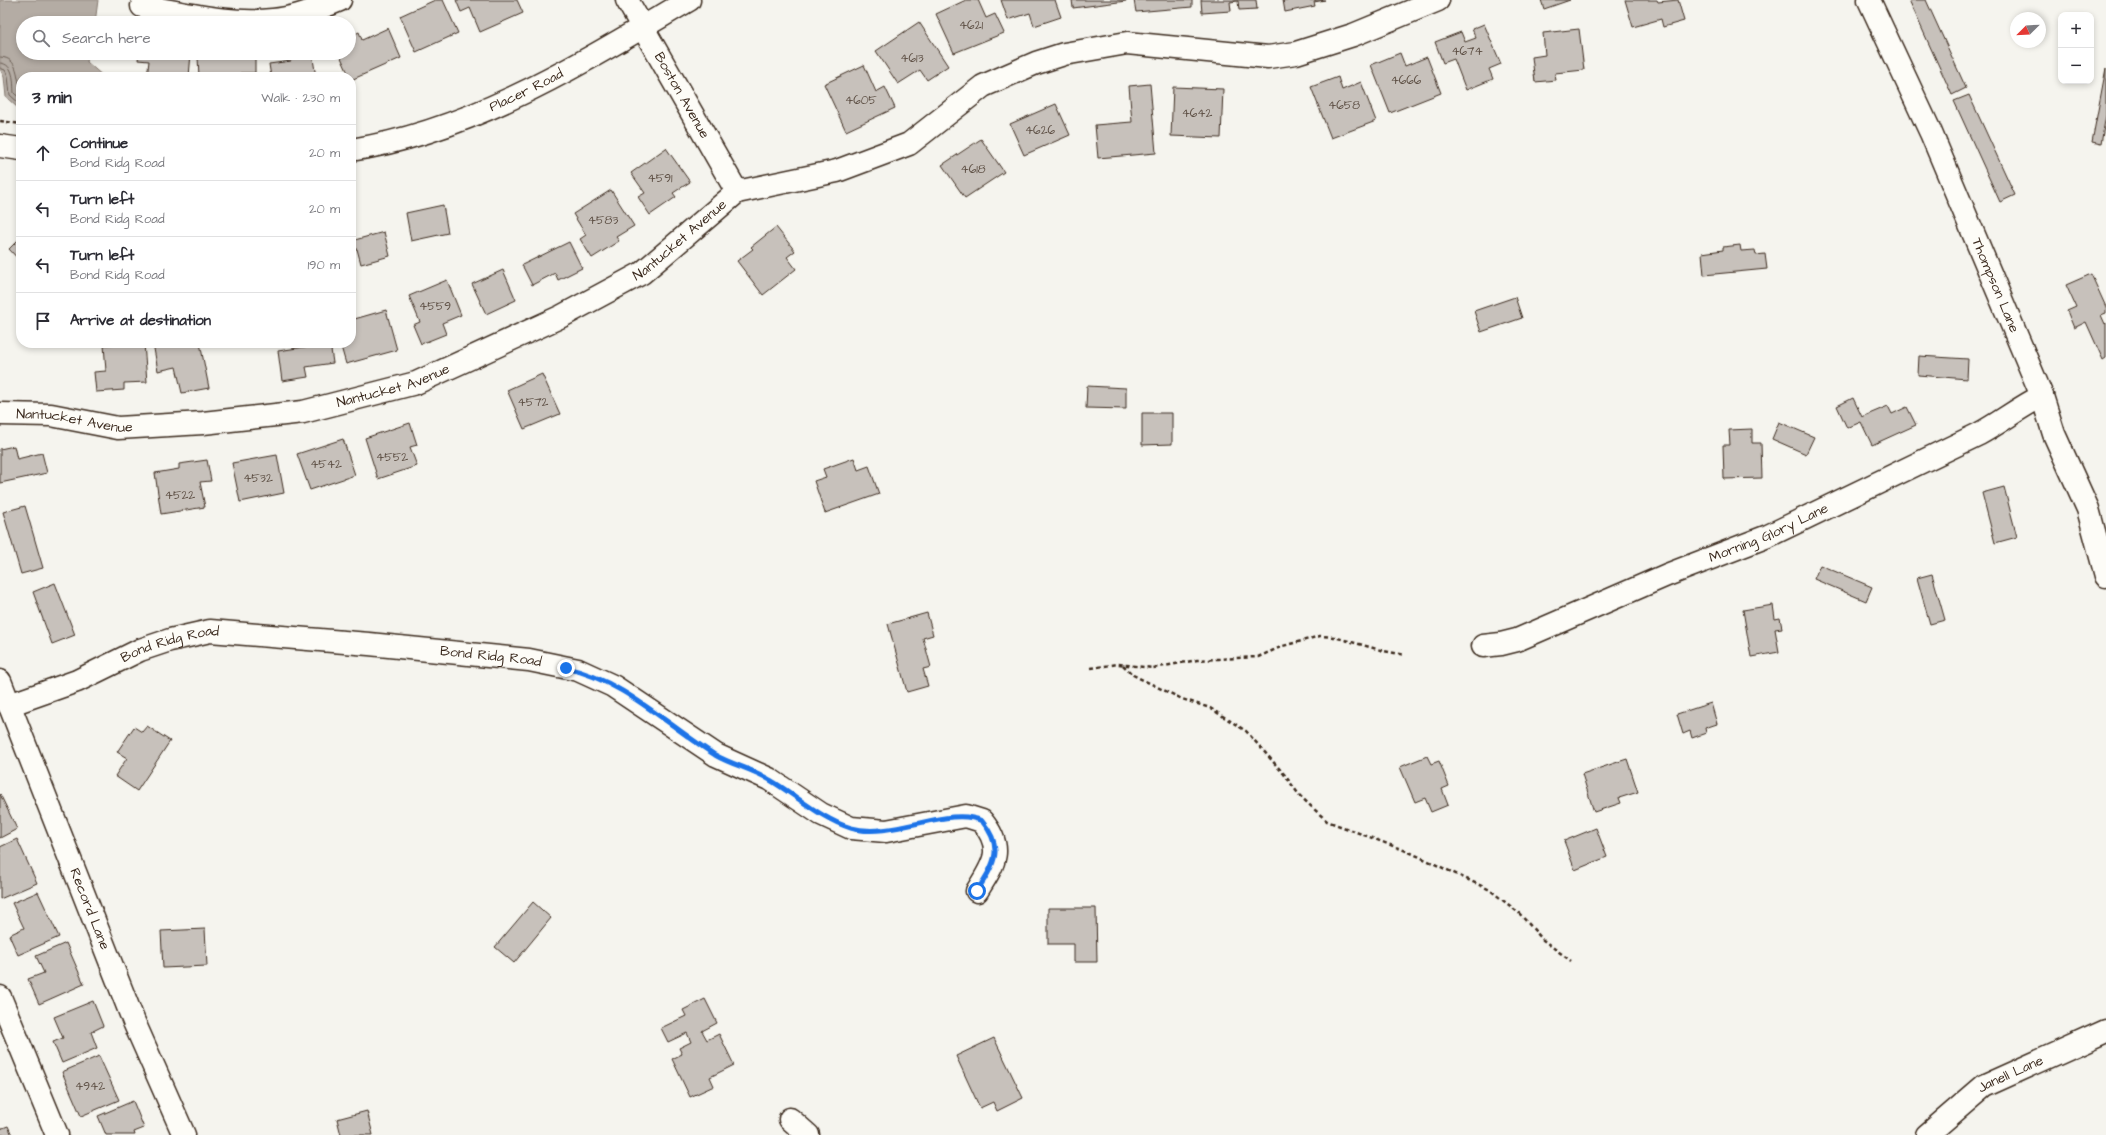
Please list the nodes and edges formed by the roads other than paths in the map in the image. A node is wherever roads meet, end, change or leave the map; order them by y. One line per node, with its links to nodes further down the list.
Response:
1 (340, 0): 8 (street)
2 (627, 0): 9 (street, Boston Avenue)
3 (689, 0): 9 (street, Placer Road)
4 (1438, 0): 13 (street)
5 (1869, 0): 14 (street, Thompson Lane)
6 (142, 6): 7 (street)
7 (205, 16)
8 (293, 16)
9 (642, 27): 12 (street, Placer Road); 13 (street, Boston Avenue)
10 (0, 146): 11 (street)
11 (16, 148)
12 (356, 149)
13 (737, 192): 15 (street, Nantucket Avenue)
14 (2042, 396): 16 (street, Thompson Lane); 17 (street, Morning Glory Lane)
15 (0, 414)
16 (2106, 576)
17 (1484, 646)
18 (0, 681): 19 (street, Record Lane)
19 (9, 706): 20 (street, Bond Ridg Road); 25 (street, Record Lane)
20 (977, 891)
21 (0, 997): 24 (street)
22 (2106, 1031): 27 (street, Janell Lane)
23 (790, 1119): 26 (street)
24 (57, 1135)
25 (184, 1135)
26 (808, 1135)
27 (1927, 1135)

